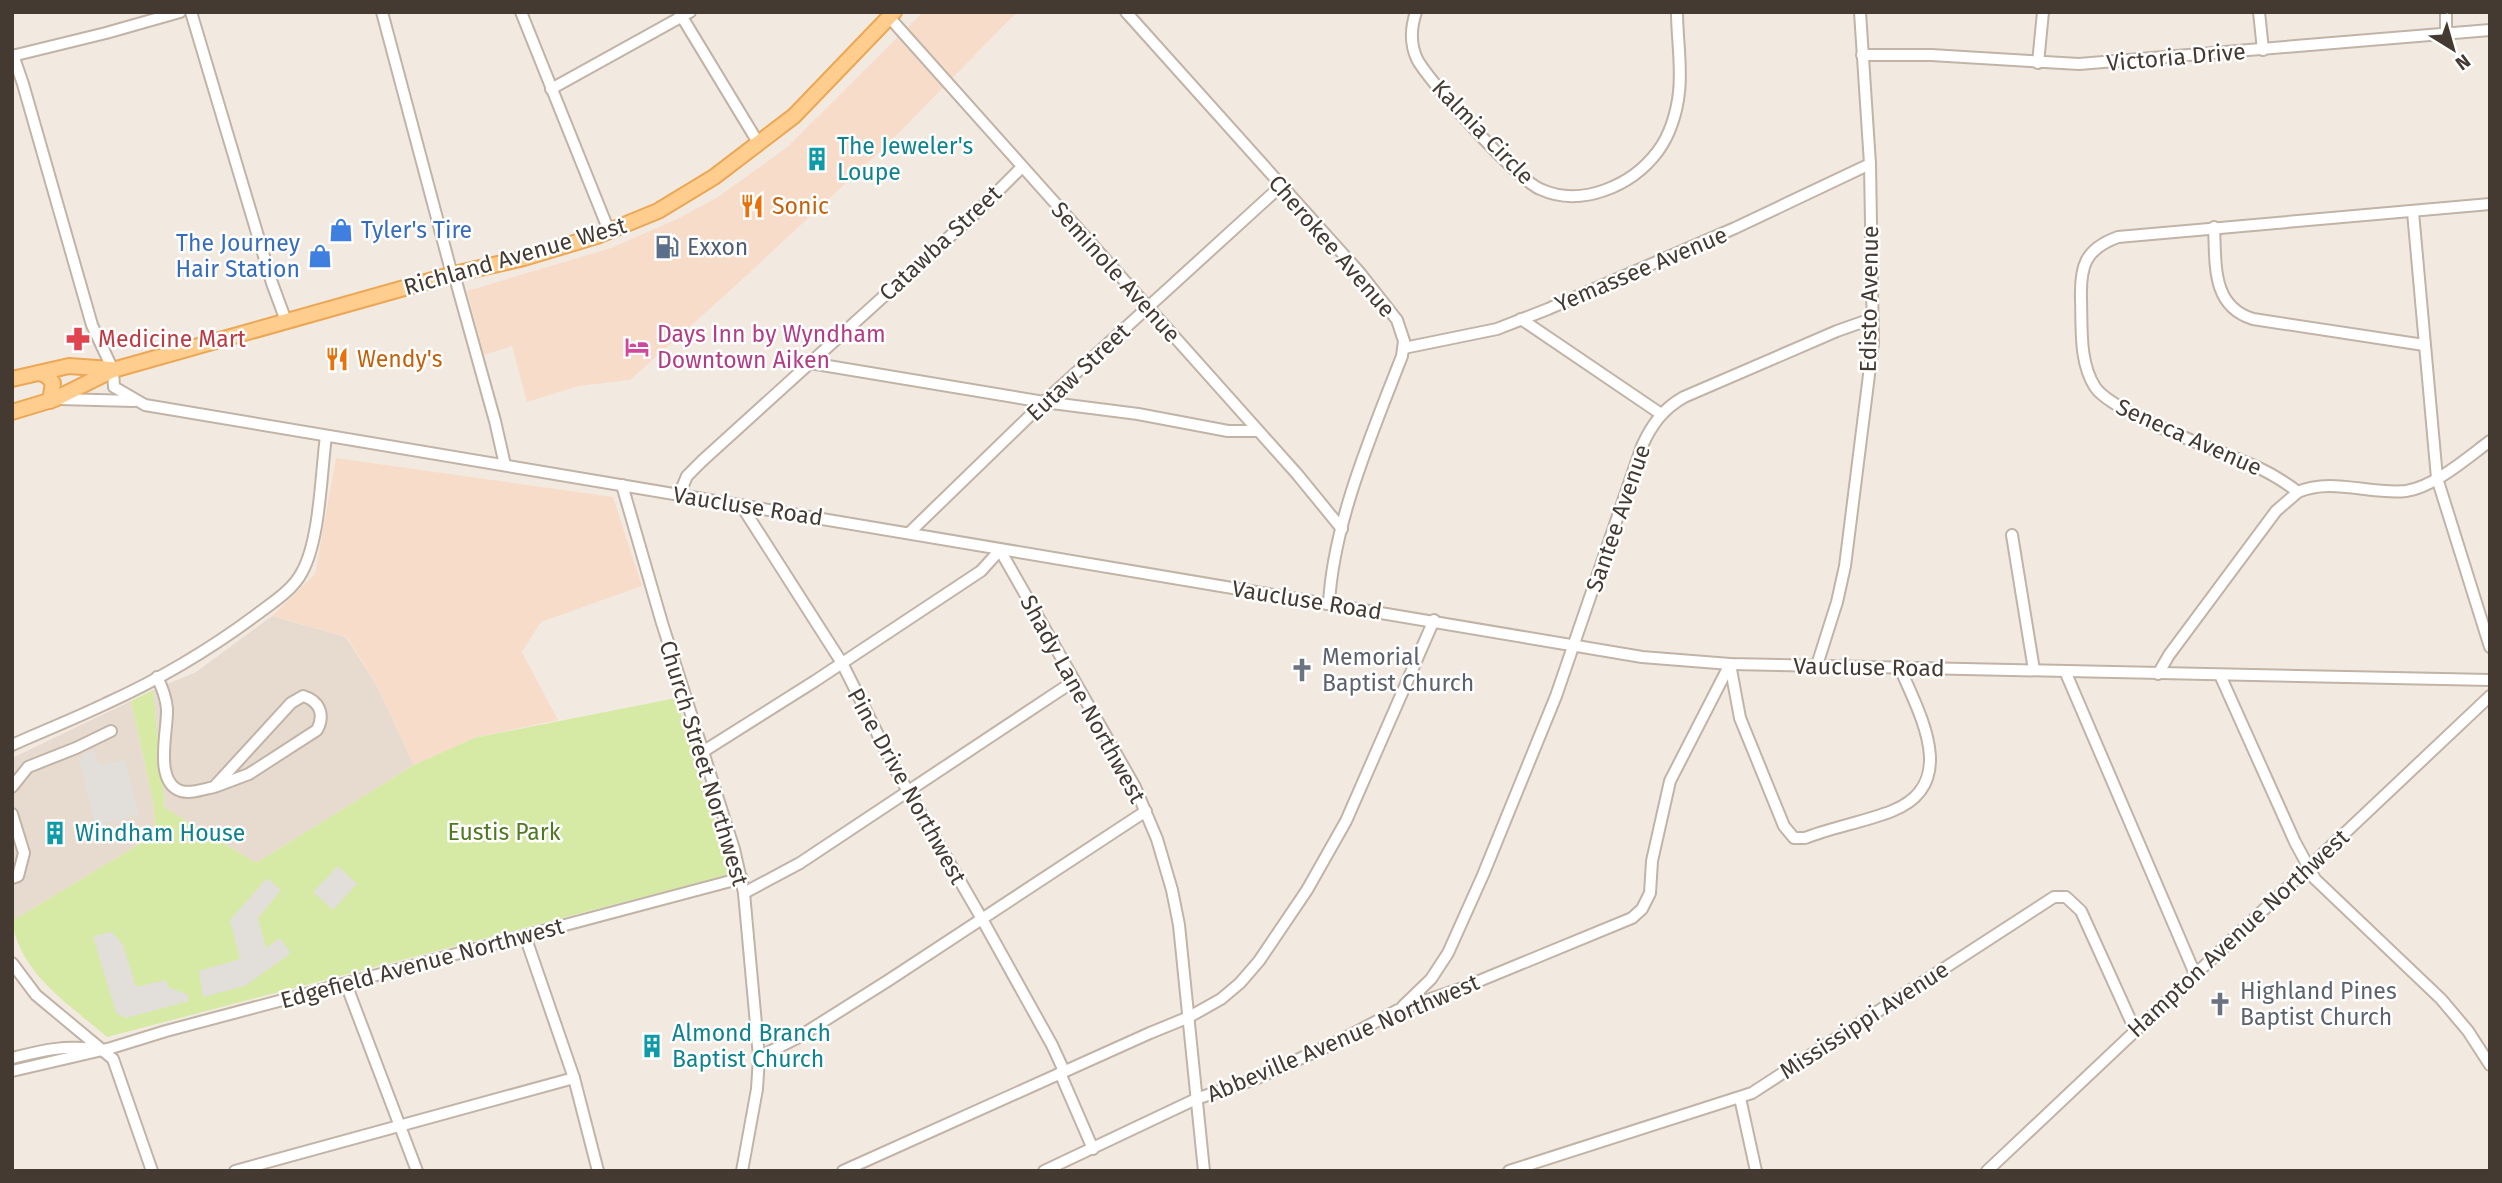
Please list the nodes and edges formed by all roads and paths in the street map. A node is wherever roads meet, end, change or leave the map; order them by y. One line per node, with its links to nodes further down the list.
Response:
1 (179, 12): 17 (street)
2 (191, 12): 33 (street)
3 (382, 12): 29 (street)
4 (521, 12): 20 (street)
5 (1126, 12): 24 (street, Cherokee Avenue)
6 (1416, 12): 7 (street, Kalmia Circle)
7 (1677, 12)
8 (1860, 12): 18 (street, Edisto Avenue)
9 (2043, 12): 19 (street)
10 (2259, 12): 16 (street)
11 (2446, 12): 15 (street)
12 (683, 14): 20 (street); 21 (street)
13 (891, 15): 21 (main road, Richland Avenue West); 23 (street, Seminole Avenue)
14 (2490, 30): 15 (street, Victoria Drive)
15 (2446, 34): 16 (street, Victoria Drive)
16 (2263, 50): 19 (street, Victoria Drive)
17 (13, 55): 37 (street)
18 (1862, 55): 19 (street, Victoria Drive); 22 (street, Edisto Avenue)
19 (2038, 63)
20 (551, 89): 28 (street)
21 (759, 144): 28 (main road, Richland Avenue West)
22 (1870, 164): 31 (street, Yemassee Avenue); 32 (street, Edisto Avenue)
23 (1022, 167): 30 (street, Seminole Avenue); 36 (street, Catawba Street)
24 (1282, 185): 30 (street, Eutaw Street); 35 (street, Cherokee Avenue)
25 (2490, 204): 26 (street, Seneca Avenue)
26 (2413, 212): 27 (street, Seneca Avenue); 34 (street)
27 (2214, 227): 34 (street); 51 (street, Seneca Avenue)
28 (609, 231): 29 (main road, Richland Avenue West)
29 (454, 274): 33 (main road, Richland Avenue West); 48 (street)
30 (1147, 307): 42 (street, Eutaw Street); 45 (street, Seminole Avenue)
31 (1521, 319): 35 (street, Yemassee Avenue); 44 (street)
32 (1871, 319): 44 (street, Santee Avenue); 64 (street, Edisto Avenue)
33 (286, 321): 37 (main road, Richland Avenue West)
34 (2424, 345): 49 (street)
35 (1404, 348): 54 (street)
36 (810, 363): 42 (street); 52 (street, Catawba Street)
37 (113, 370): 38 (main road, Richland Avenue West); 40 (main road, Richland Avenue West); 41 (street)
38 (40, 373): 39 (main road, Richland Avenue West); 40 (main road)
39 (12, 379)
40 (52, 400): 41 (street); 43 (main road, Richland Avenue West)
41 (136, 401): 46 (street, Vaucluse Road)
42 (1044, 402): 45 (street); 55 (street, Eutaw Street)
43 (12, 412)
44 (1661, 414): 60 (street, Santee Avenue)
45 (1258, 431): 54 (street, Seminole Avenue)
46 (327, 436): 48 (street, Vaucluse Road); 70 (street)
47 (2490, 441): 49 (street)
48 (505, 465): 50 (street, Vaucluse Road)
49 (2437, 478): 51 (street); 61 (street)
50 (622, 485): 52 (street, Vaucluse Road); 76 (street, Church Street Northwest)
51 (2298, 492): 68 (street)
52 (679, 495): 53 (street, Vaucluse Road)
53 (741, 505): 55 (street, Vaucluse Road); 62 (street, Pine Drive Northwest)
54 (1342, 529): 58 (street)
55 (909, 534): 57 (street, Vaucluse Road)
56 (2012, 535): 66 (street)
57 (1000, 550): 58 (street, Vaucluse Road); 62 (street); 72 (street, Shady Lane Northwest)
58 (1329, 604): 59 (street, Vaucluse Road)
59 (1434, 620): 60 (street, Vaucluse Road); 92 (street)
60 (1574, 646): 63 (street, Vaucluse Road); 91 (street, Santee Avenue)
61 (2490, 647)
62 (842, 663): 76 (street); 79 (street, Pine Drive Northwest)
63 (1730, 664): 64 (street, Vaucluse Road); 65 (street); 91 (street, Abbeville Avenue Northwest)
64 (1817, 666): 65 (street, Vaucluse Road)
65 (1900, 668): 66 (street, Vaucluse Road)
66 (2034, 670): 67 (street, Vaucluse Road)
67 (2065, 671): 68 (street, Vaucluse Road); 89 (street)
68 (2158, 674): 69 (street, Vaucluse Road)
69 (2220, 675): 71 (street, Vaucluse Road); 82 (street)
70 (157, 677): 75 (street); 78 (street)
71 (2490, 680)
72 (1074, 681): 79 (street); 80 (street, Shady Lane Northwest)
73 (2490, 696): 82 (street, Hampton Avenue Northwest)
74 (111, 731): 77 (street)
75 (12, 745)
76 (704, 751): 84 (street, Church Street Northwest)
77 (12, 787)
78 (214, 787): 78 (street)
79 (908, 792): 85 (street); 86 (street, Pine Drive Northwest)
80 (1146, 811): 86 (street); 92 (street, Shady Lane Northwest)
81 (12, 814): 83 (street)
82 (2308, 868): 89 (street, Hampton Avenue Northwest); 97 (street)
83 (12, 878)
84 (741, 878): 85 (street, Church Street Northwest); 87 (street, Edgefield Avenue Northwest)
85 (744, 893): 95 (street, Church Street Northwest)
86 (982, 919): 95 (street); 99 (street, Pine Drive Northwest)
87 (525, 936): 90 (street, Edgefield Avenue Northwest); 100 (street)
88 (12, 963): 94 (street)
89 (2195, 974): 93 (street, Hampton Avenue Northwest)
90 (346, 984): 94 (street, Edgefield Avenue Northwest); 103 (street)
91 (1398, 1010): 102 (street, Abbeville Avenue Northwest)
92 (1189, 1017): 99 (street); 102 (street, Shady Lane Northwest)
93 (2135, 1030): 101 (street, Mississippi Avenue); 115 (street, Hampton Avenue Northwest)
94 (103, 1050): 96 (street, Edgefield Avenue Northwest); 98 (street, Edgefield Avenue Northwest); 105 (street)
95 (760, 1057): 109 (street, Church Street Northwest)
96 (12, 1058)
97 (2490, 1065)
98 (12, 1071)
99 (1062, 1072): 104 (street, Pine Drive Northwest); 110 (street)
100 (574, 1079): 103 (street); 108 (street)
101 (1740, 1098): 113 (street, Mississippi Avenue); 114 (street)
102 (1196, 1099): 104 (street, Abbeville Avenue Northwest); 112 (street, Shady Lane Northwest)
103 (398, 1126): 106 (street); 107 (street)
104 (1093, 1149): 111 (street, Abbeville Avenue Northwest)
105 (152, 1171)
106 (235, 1171)
107 (417, 1171)
108 (598, 1171)
109 (742, 1171)
110 (843, 1171)
111 (1044, 1171)
112 (1204, 1171)
113 (1509, 1171)
114 (1756, 1171)
115 (1987, 1171)

